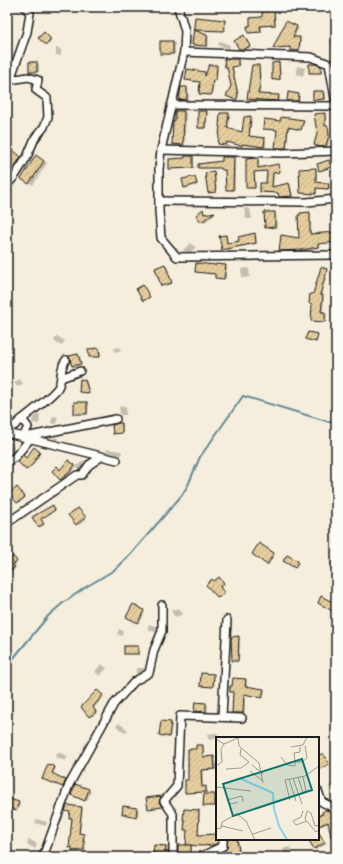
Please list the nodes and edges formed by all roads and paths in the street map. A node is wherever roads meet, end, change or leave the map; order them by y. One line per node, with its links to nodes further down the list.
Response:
1 (25, 7): 4 (street)
2 (178, 7): 3 (street)
3 (184, 52): 5 (street); 6 (street)
4 (8, 80): 9 (street)
5 (171, 105): 6 (street); 7 (street)
6 (336, 105)
7 (161, 150): 8 (street); 11 (street)
8 (336, 151)
9 (7, 185)
10 (336, 199): 11 (street)
11 (158, 201): 12 (street)
12 (336, 255)
13 (66, 360): 15 (street)
14 (80, 372): 15 (street)
15 (61, 378): 16 (street)
16 (22, 419): 18 (street); 20 (street)
17 (116, 419): 20 (street)
18 (7, 428)
19 (7, 433): 20 (street)
20 (26, 438): 21 (street); 23 (street)
21 (101, 456): 22 (street); 24 (street)
22 (117, 460)
23 (7, 462)
24 (7, 524)
25 (162, 605): 32 (street)
26 (227, 620): 27 (street)
27 (222, 717): 28 (street); 33 (street)
28 (242, 718)
29 (319, 794): 30 (street)
30 (336, 809)
31 (223, 840): 34 (street)
32 (43, 857)
33 (173, 857)
34 (200, 857)

